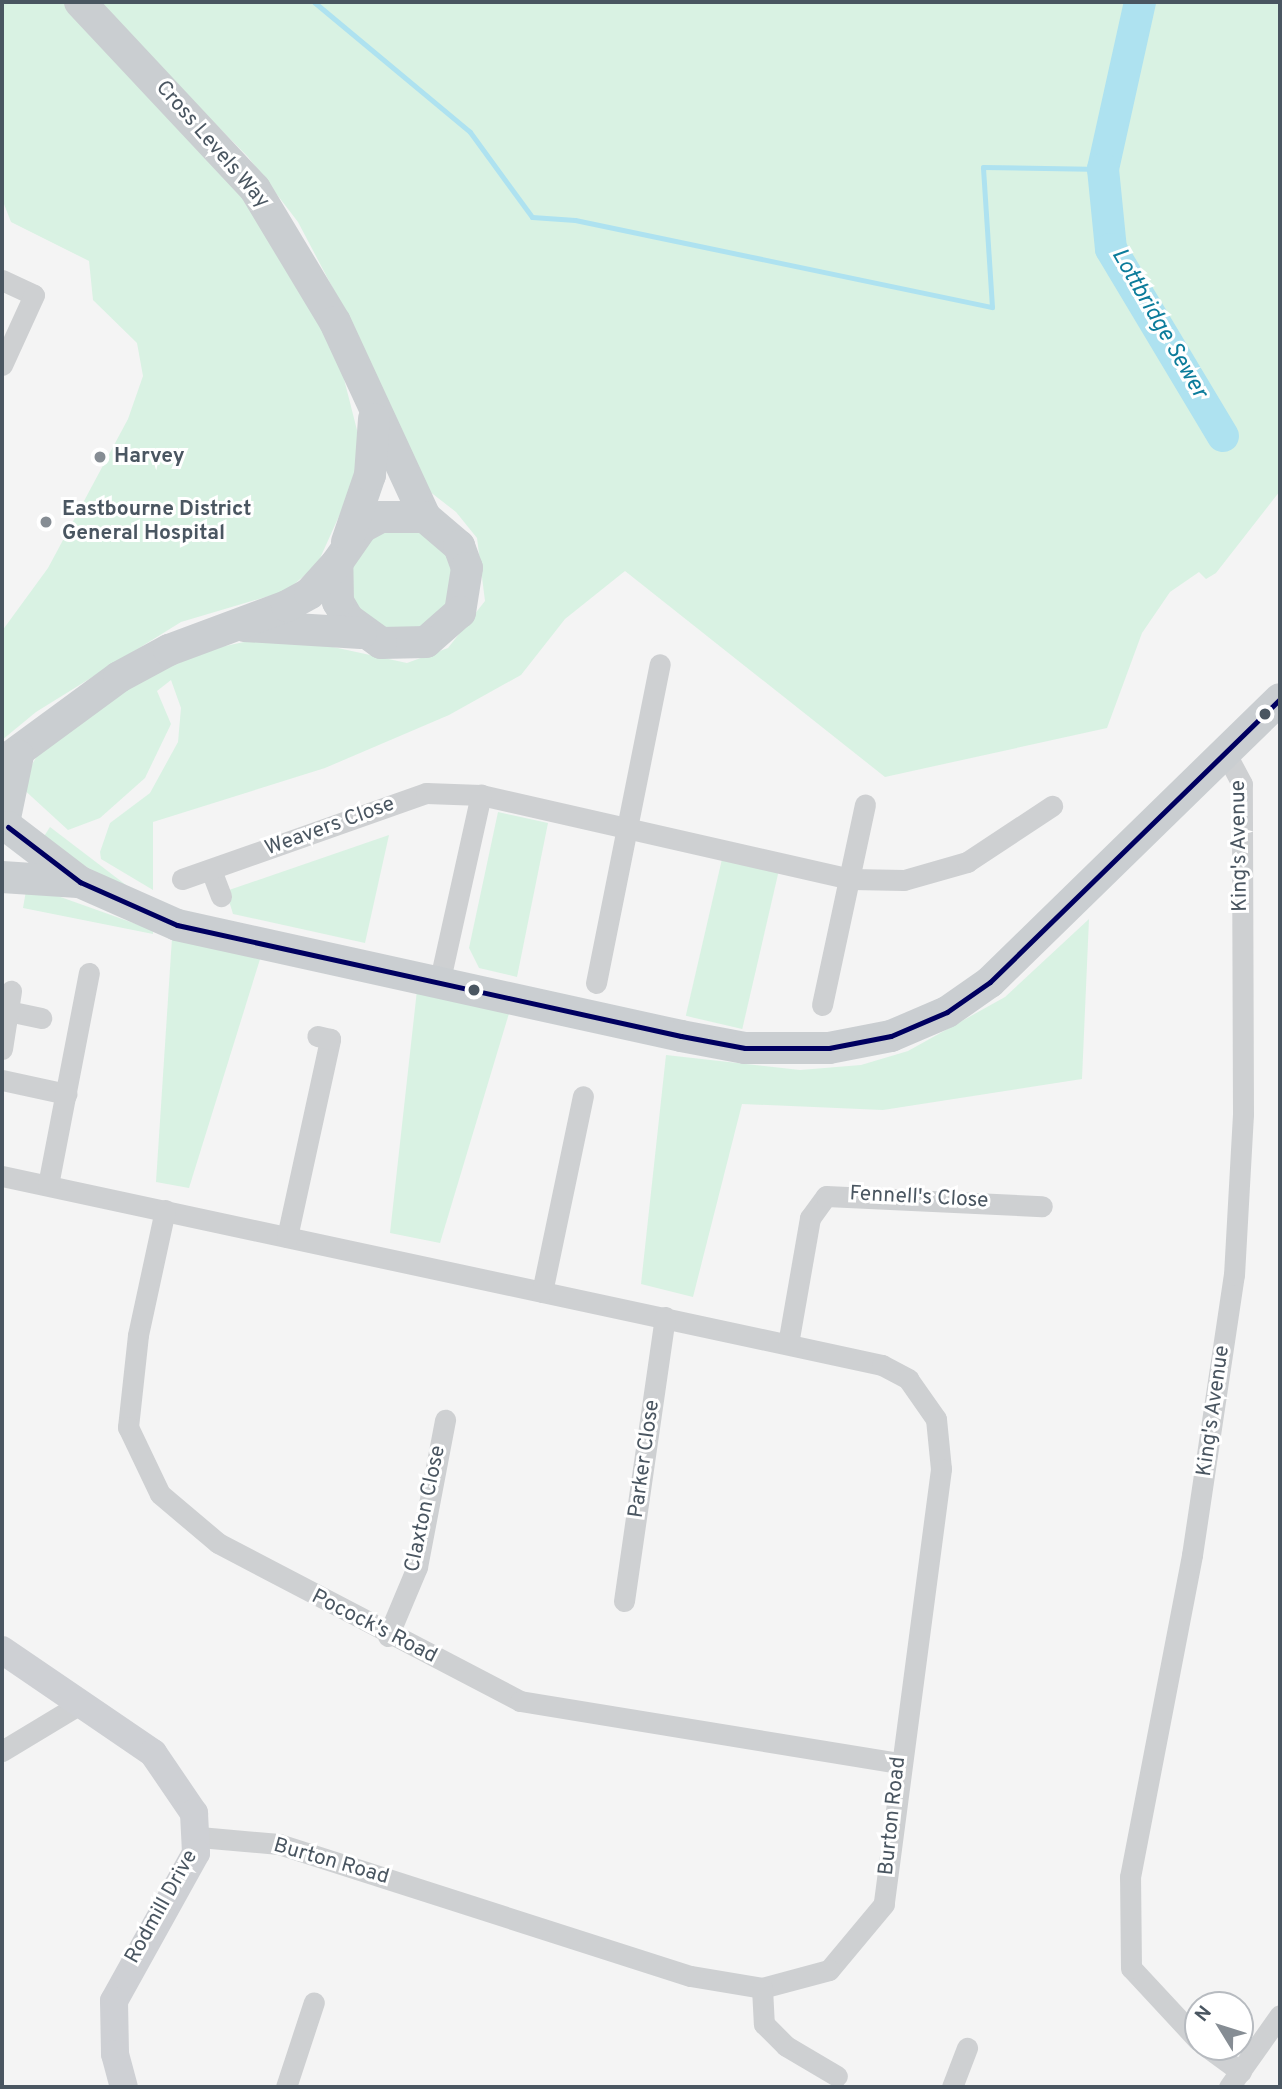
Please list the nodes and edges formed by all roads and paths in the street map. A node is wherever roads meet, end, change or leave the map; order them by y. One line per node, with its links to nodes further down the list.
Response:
1 (80, 2): 4 (main road, Cross Levels Way)
2 (2, 280): 3 (street)
3 (2, 365)
4 (374, 419): 5 (main road, Cross Levels Way); 6 (main road, Cross Levels Way)
5 (425, 517): 6 (main road, Cross Levels Way); 8 (main road, Cross Levels Way)
6 (342, 553): 7 (main road, Cross Levels Way); 8 (main road, Cross Levels Way)
7 (234, 625): 8 (main road, Cross Levels Way); 12 (main road, Cross Levels Way)
8 (361, 633)
9 (660, 664): 17 (street)
10 (1280, 699): 11 (main road)
11 (1226, 754): 27 (main road); 54 (street, King's Avenue)
12 (10, 759): 16 (main road, Cross Levels Way)
13 (481, 795): 17 (street, Weavers Close); 19 (street, Weavers Close); 27 (street)
14 (865, 804): 22 (street)
15 (1052, 806): 22 (street, Weavers Close)
16 (5, 819): 18 (main road, Cross Levels Way); 23 (main road)
17 (627, 829): 22 (street, Weavers Close); 26 (street)
18 (2, 865)
19 (211, 870): 21 (street, Weavers Close); 24 (street)
20 (2, 877): 23 (main road)
21 (182, 879)
22 (851, 879): 28 (street)
23 (80, 882): 27 (main road)
24 (221, 896)
25 (89, 973): 33 (street)
26 (596, 983)
27 (439, 984)
28 (822, 1005)
29 (41, 1018): 31 (street)
30 (317, 1036): 39 (street)
31 (2, 1049)
32 (2, 1080): 33 (street)
33 (65, 1094): 36 (street)
34 (583, 1096): 40 (street)
35 (2, 1176): 36 (street, Burton Road)
36 (48, 1185): 38 (street, Burton Road)
37 (1042, 1206): 42 (street, Fennell's Close)
38 (165, 1210): 39 (street, Burton Road); 45 (street, Pocock's Road)
39 (287, 1237): 40 (street, Burton Road)
40 (542, 1292): 41 (street, Burton Road)
41 (665, 1317): 42 (street, Burton Road); 44 (street, Parker Close)
42 (788, 1344): 49 (street, Burton Road)
43 (445, 1420): 45 (street, Claxton Close)
44 (624, 1601)
45 (388, 1636): 49 (street, Pocock's Road)
46 (2, 1650): 47 (street, Rodmill Drive)
47 (80, 1704): 48 (street); 50 (street, Rodmill Drive)
48 (2, 1751)
49 (898, 1763): 51 (street, Burton Road)
50 (200, 1837): 51 (street, Burton Road); 59 (street, Rodmill Drive)
51 (762, 1988): 57 (street)
52 (314, 2002): 60 (street)
53 (1280, 2015): 58 (street)
54 (1184, 2025)
55 (967, 2048): 61 (street)
56 (1219, 2061): 58 (street)
57 (837, 2076)
58 (1235, 2080)
59 (124, 2087)
60 (286, 2087)
61 (952, 2087)

